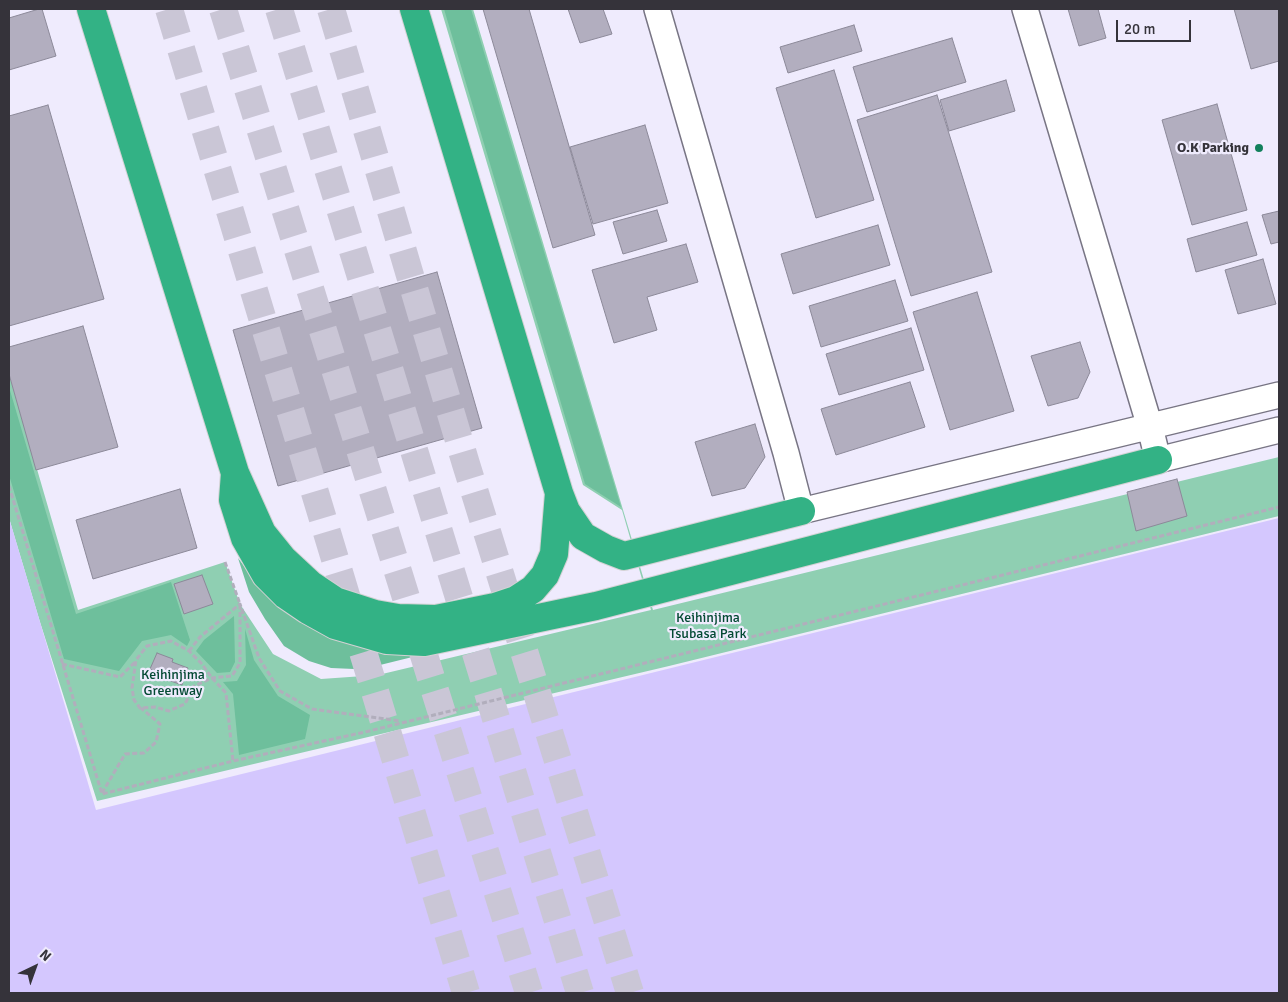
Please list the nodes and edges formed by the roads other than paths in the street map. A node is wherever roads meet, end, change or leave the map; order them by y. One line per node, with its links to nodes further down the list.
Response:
1 (91, 9): 9 (highway)
2 (414, 9): 10 (highway)
3 (658, 9): 11 (street)
4 (1026, 9): 6 (street)
5 (1279, 395): 6 (street)
6 (1150, 427): 8 (street); 11 (street)
7 (1279, 430): 8 (street)
8 (1158, 460): 9 (highway)
9 (235, 473): 10 (highway)
10 (559, 493): 11 (highway)
11 (801, 511)

